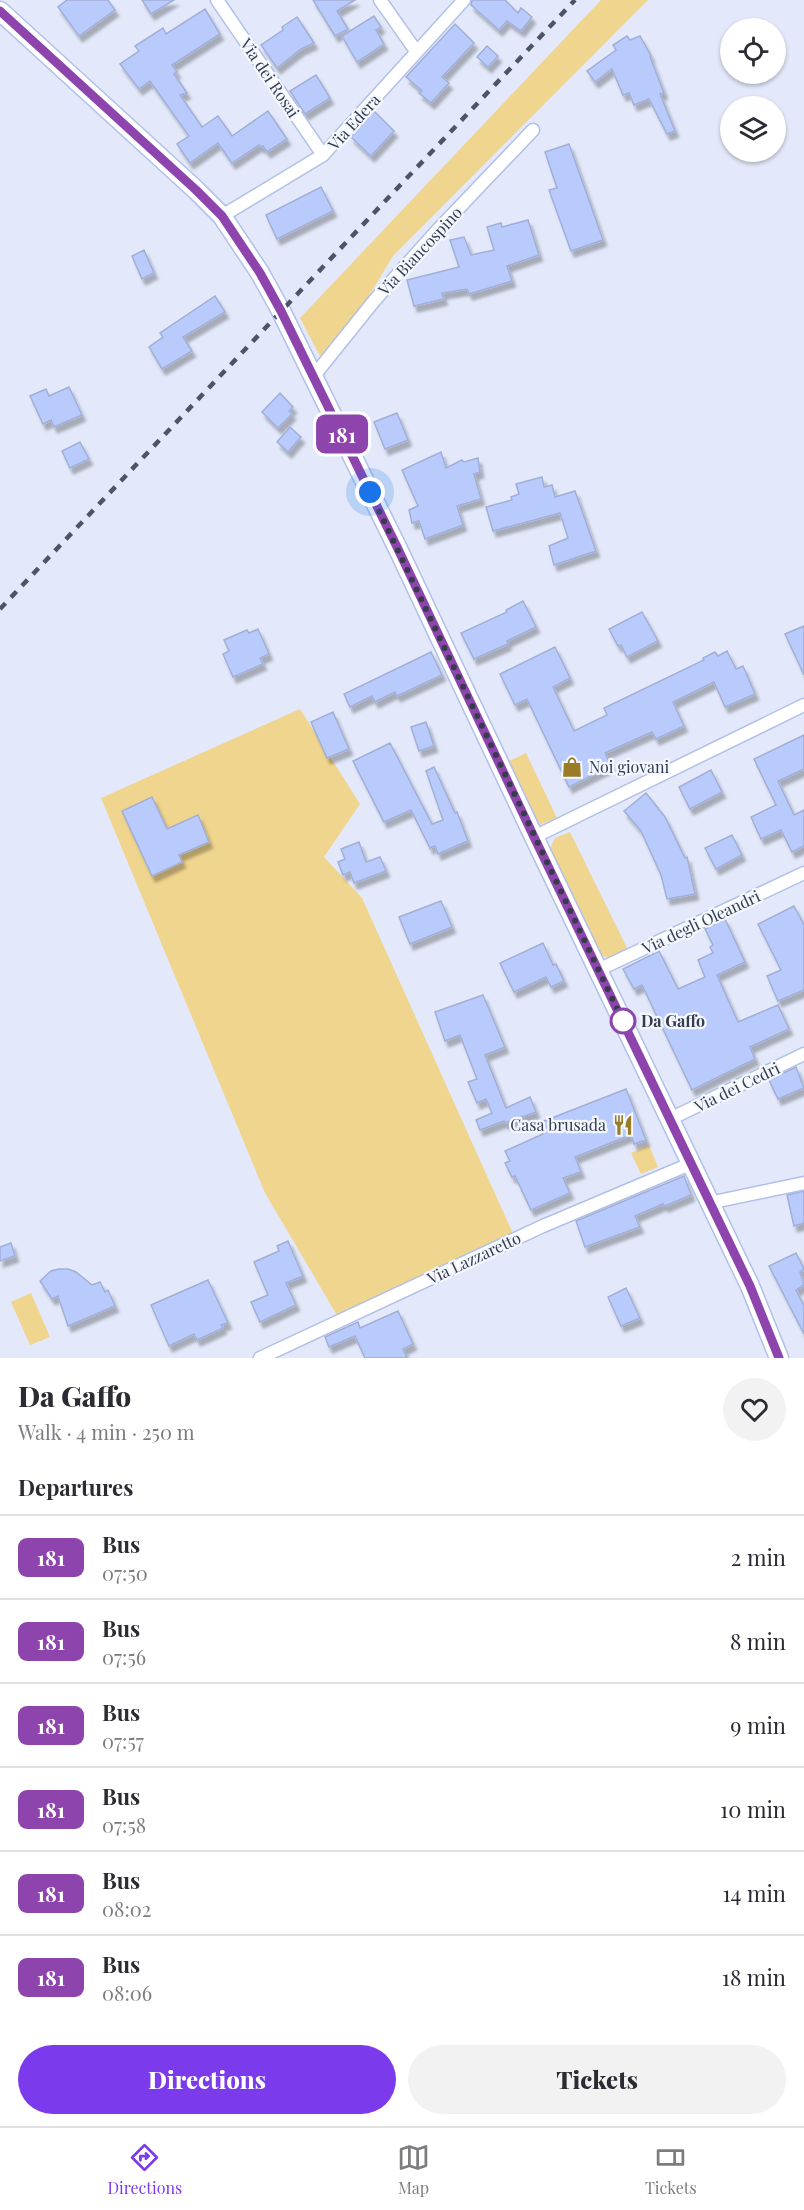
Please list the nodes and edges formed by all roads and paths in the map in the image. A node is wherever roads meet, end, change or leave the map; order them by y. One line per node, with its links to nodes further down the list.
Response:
1 (217, 0): 7 (street, Via dei Rosai)
2 (380, 0): 5 (street)
3 (464, 0): 5 (street, Via Edera)
4 (0, 11): 8 (main road)
5 (416, 51): 7 (street, Via Edera)
6 (533, 130): 9 (street, Via Biancospino)
7 (323, 155): 8 (street, Via Edera)
8 (222, 216): 9 (main road)
9 (313, 377): 11 (main road)
10 (804, 705): 11 (street)
11 (534, 837): 13 (main road)
12 (804, 873): 13 (street, Via degli Oleandri)
13 (598, 970): 15 (main road)
14 (804, 1054): 15 (street, Via dei Cedri)
15 (670, 1119): 16 (main road)
16 (690, 1164): 18 (main road); 19 (street, Via Lazzaretto)
17 (804, 1183): 18 (street)
18 (709, 1203): 20 (main road)
19 (260, 1358)
20 (779, 1358)

